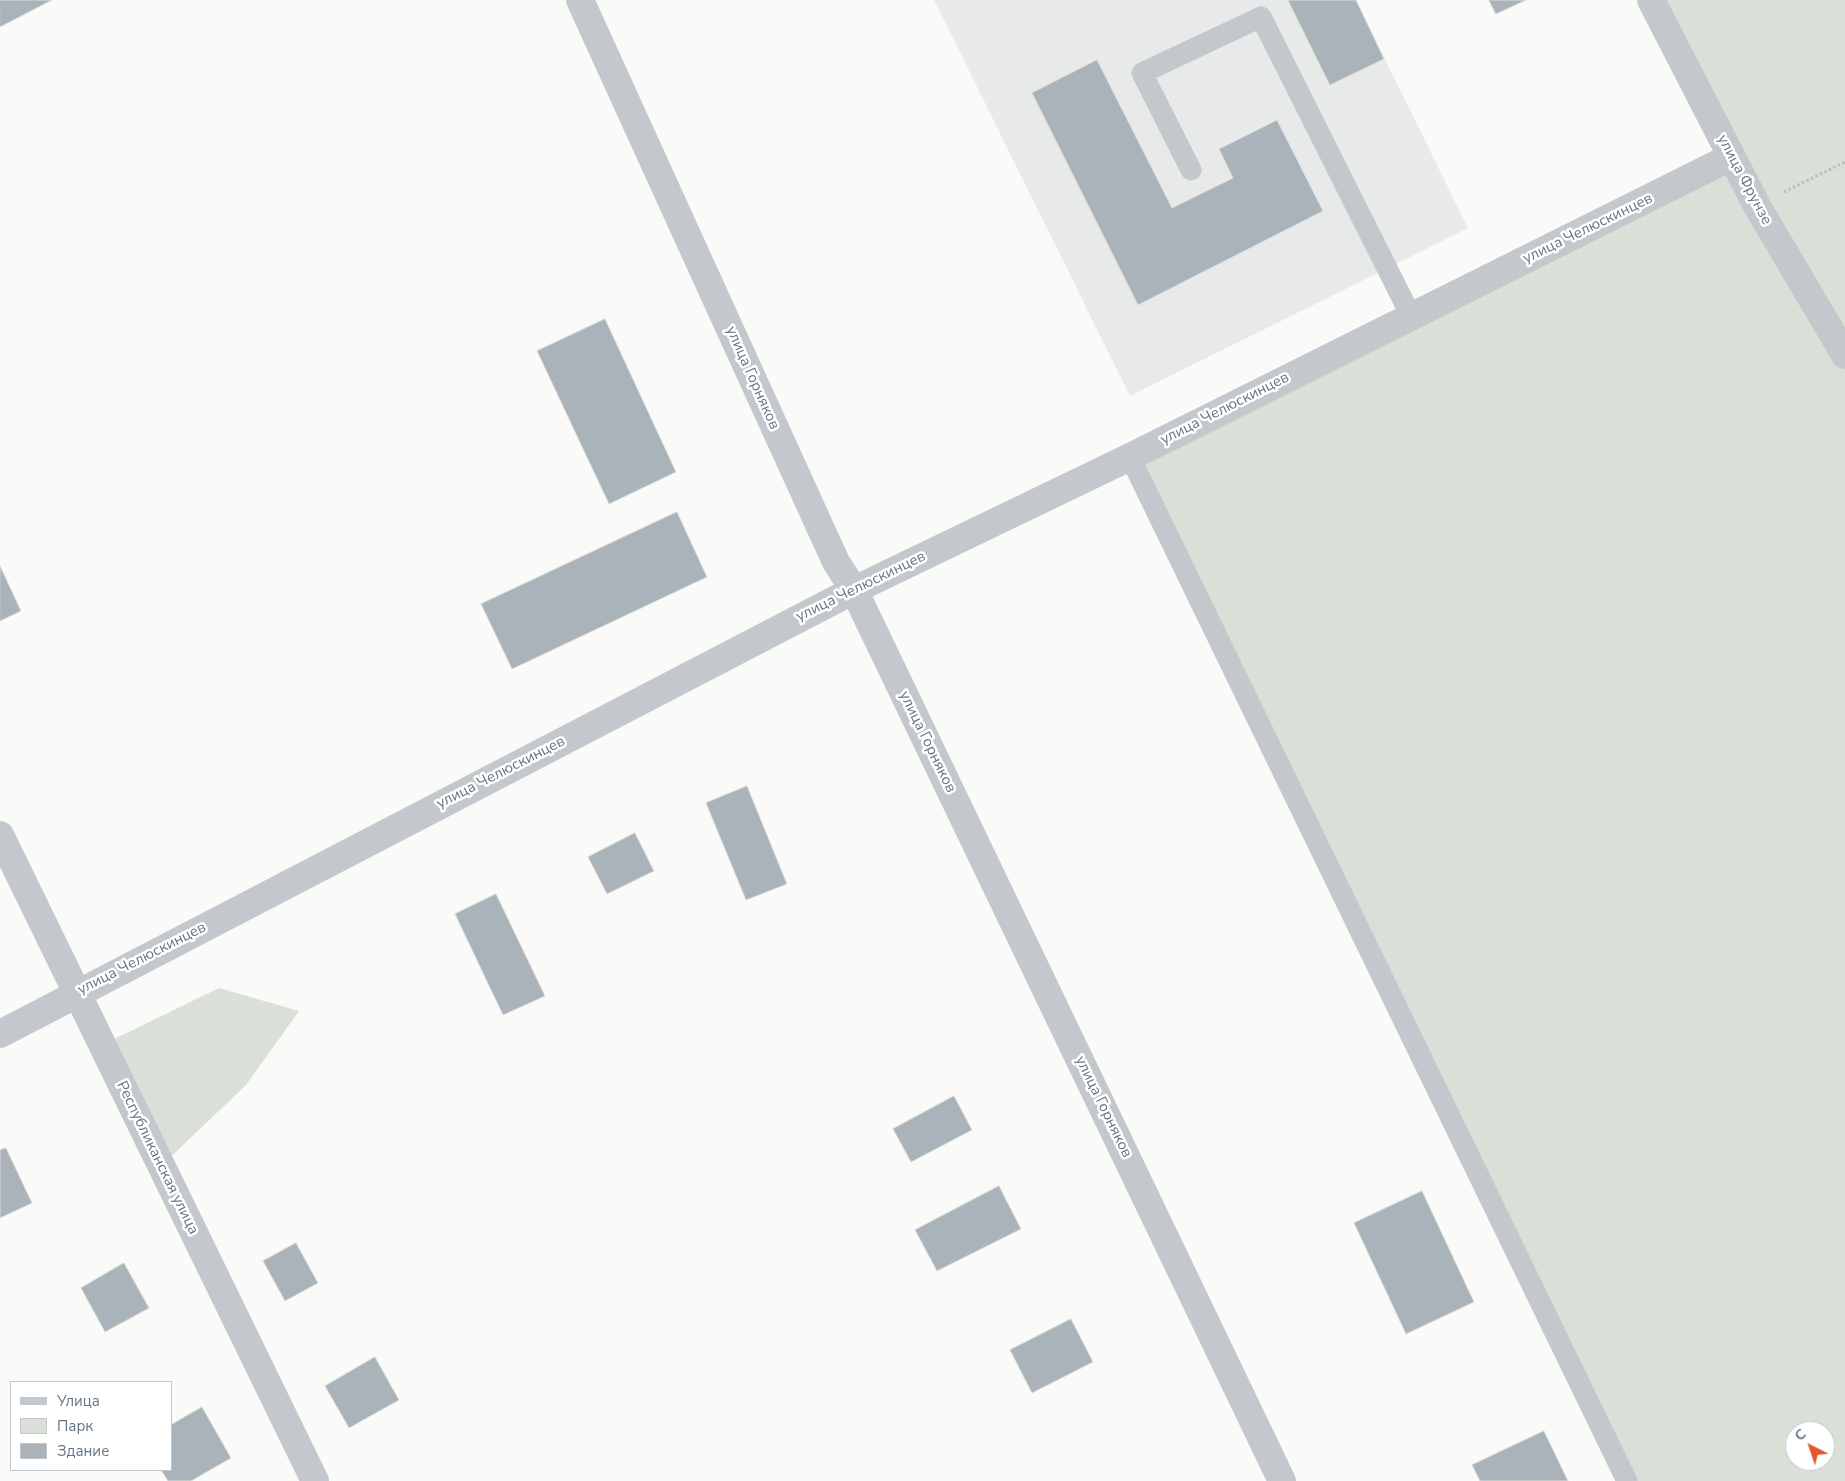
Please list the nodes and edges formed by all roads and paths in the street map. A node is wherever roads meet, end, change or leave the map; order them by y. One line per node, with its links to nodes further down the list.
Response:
1 (580, 0): 10 (street, улица Горняков)
2 (1651, 0): 3 (street, улица Фрунзе)
3 (1731, 157): 6 (street, улица Фрунзе); 7 (street, улица Челюскинцев)
4 (1845, 162): 6 (path)
5 (1191, 170): 7 (lane)
6 (1757, 206): 8 (street, улица Фрунзе)
7 (1411, 316): 9 (street, улица Челюскинцев)
8 (1845, 356)
9 (1130, 457): 10 (street, улица Челюскинцев); 16 (lane)
10 (854, 590): 12 (street, улица Челюскинцев); 15 (street, улица Горняков)
11 (0, 835): 12 (street, Республиканская улица)
12 (77, 993): 13 (street, улица Челюскинцев); 14 (street, Республиканская улица)
13 (0, 1034)
14 (315, 1481)
15 (1282, 1481)
16 (1627, 1481)

